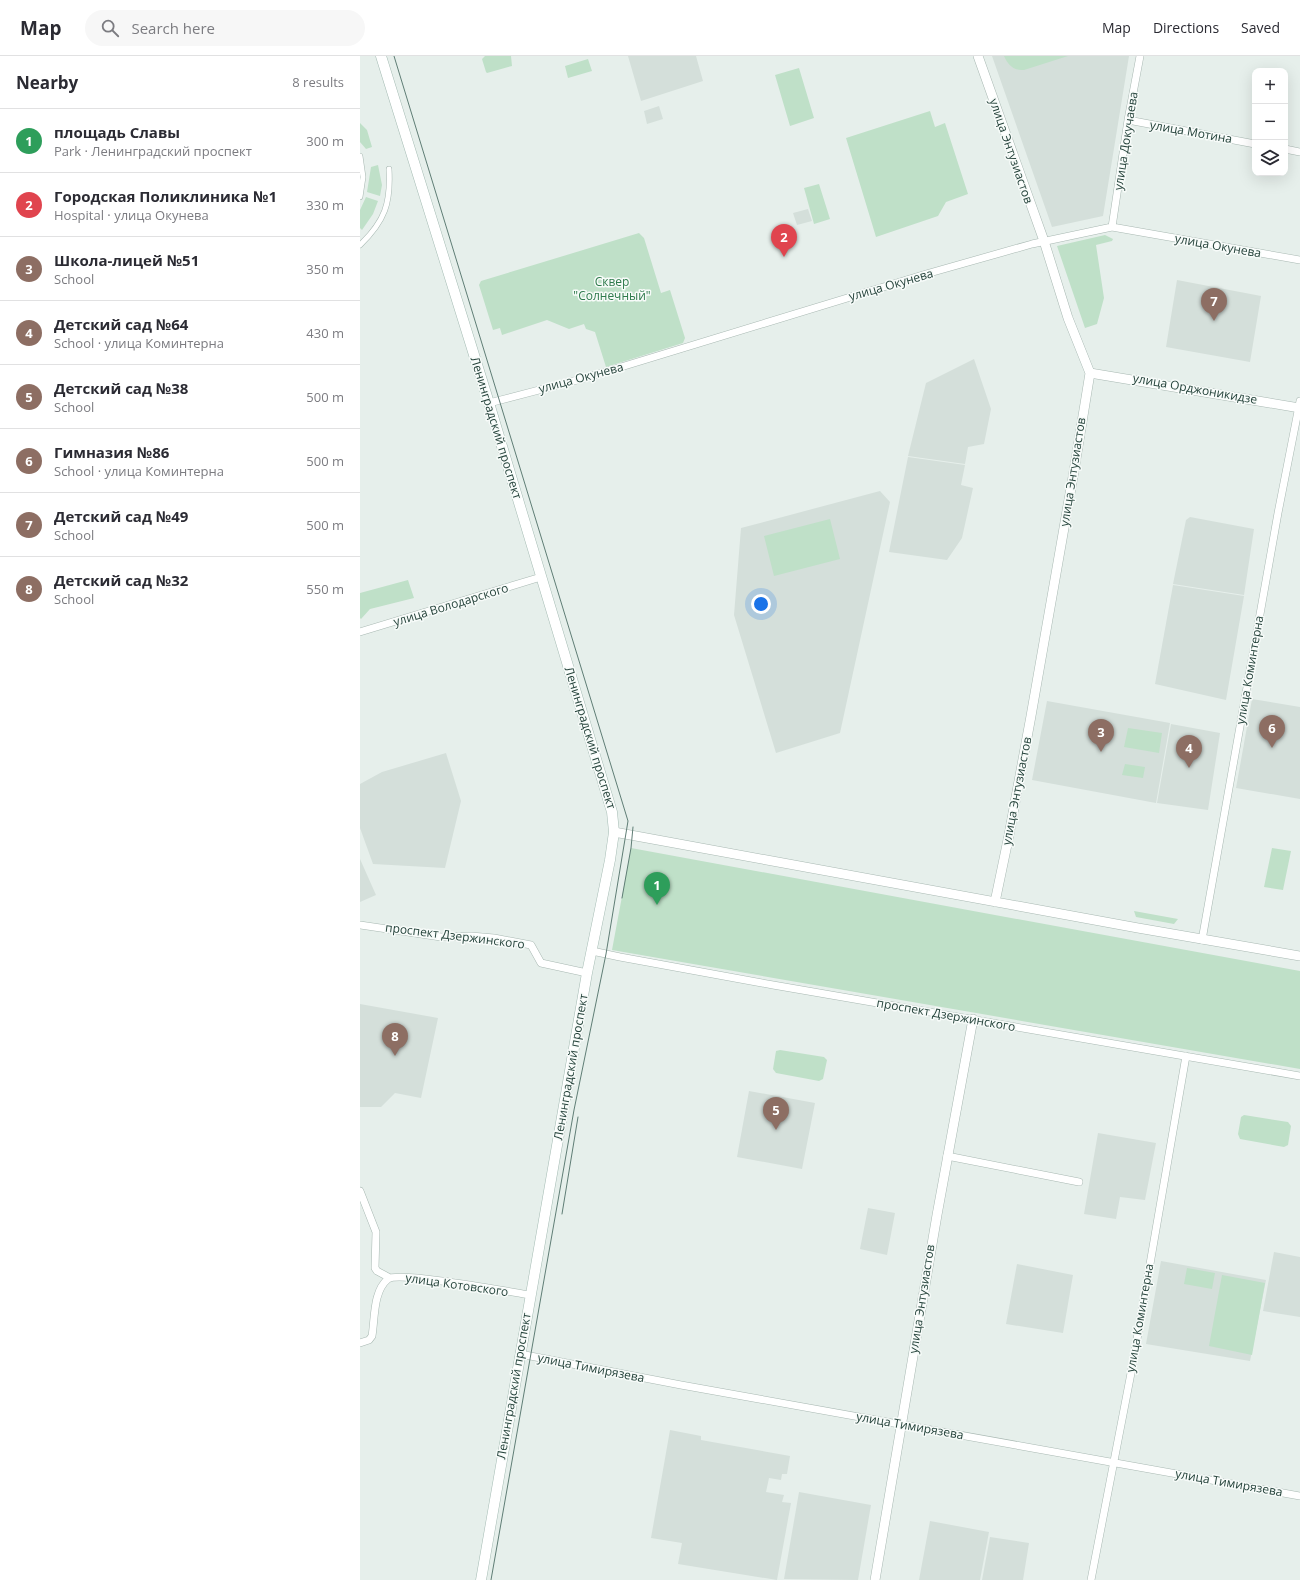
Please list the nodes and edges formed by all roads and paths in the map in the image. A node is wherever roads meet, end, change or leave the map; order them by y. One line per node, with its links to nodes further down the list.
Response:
1 (381, 56): 16 (main road, Ленинградский проспект)
2 (978, 56): 12 (street, улица Энтузиастов)
3 (1140, 56): 4 (street, улица Докучаева)
4 (1128, 120): 5 (street, улица Мотина); 11 (street, улица Докучаева)
5 (1252, 143)
6 (1288, 150): 7 (street)
7 (1300, 152)
8 (360, 156): 10 (street)
9 (389, 169): 13 (street)
10 (360, 198)
11 (1112, 226): 12 (street, улица Окунева); 14 (street, улица Окунева)
12 (1044, 242): 15 (street, улица Энтузиастов); 16 (street, улица Окунева)
13 (360, 245)
14 (1300, 260)
15 (1090, 373): 17 (street, улица Орджоникидзе); 21 (street, улица Энтузиастов)
16 (489, 403): 18 (main road, Ленинградский проспект)
17 (1300, 405): 23 (street, улица Коминтерна)
18 (541, 577): 19 (street, улица Володарского); 20 (main road, Ленинградский проспект)
19 (360, 632)
20 (614, 832): 21 (street); 24 (main road, Ленинградский проспект)
21 (995, 902): 23 (street)
22 (360, 925): 26 (street, проспект Дзержинского)
23 (1202, 940): 25 (street)
24 (592, 951): 26 (main road, Ленинградский проспект); 27 (street, проспект Дзержинского)
25 (1300, 956)
26 (587, 973): 34 (main road, Ленинградский проспект)
27 (973, 1019): 28 (street, проспект Дзержинского); 30 (street, улица Энтузиастов)
28 (1186, 1056): 29 (street, проспект Дзержинского); 38 (street, улица Коминтерна)
29 (1300, 1076)
30 (947, 1156): 31 (street); 37 (street, улица Энтузиастов)
31 (1079, 1182)
32 (360, 1191): 33 (street)
33 (390, 1278): 34 (street, улица Котовского); 35 (street, улица Котовского)
34 (530, 1295): 36 (main road, Ленинградский проспект)
35 (360, 1343)
36 (520, 1354): 37 (street, улица Тимирязева); 40 (main road, Ленинградский проспект)
37 (902, 1424): 38 (street, улица Тимирязева); 41 (street, улица Энтузиастов)
38 (1114, 1462): 39 (street, улица Тимирязева); 42 (street, улица Коминтерна)
39 (1300, 1496)
40 (481, 1580)
41 (874, 1580)
42 (1091, 1580)

